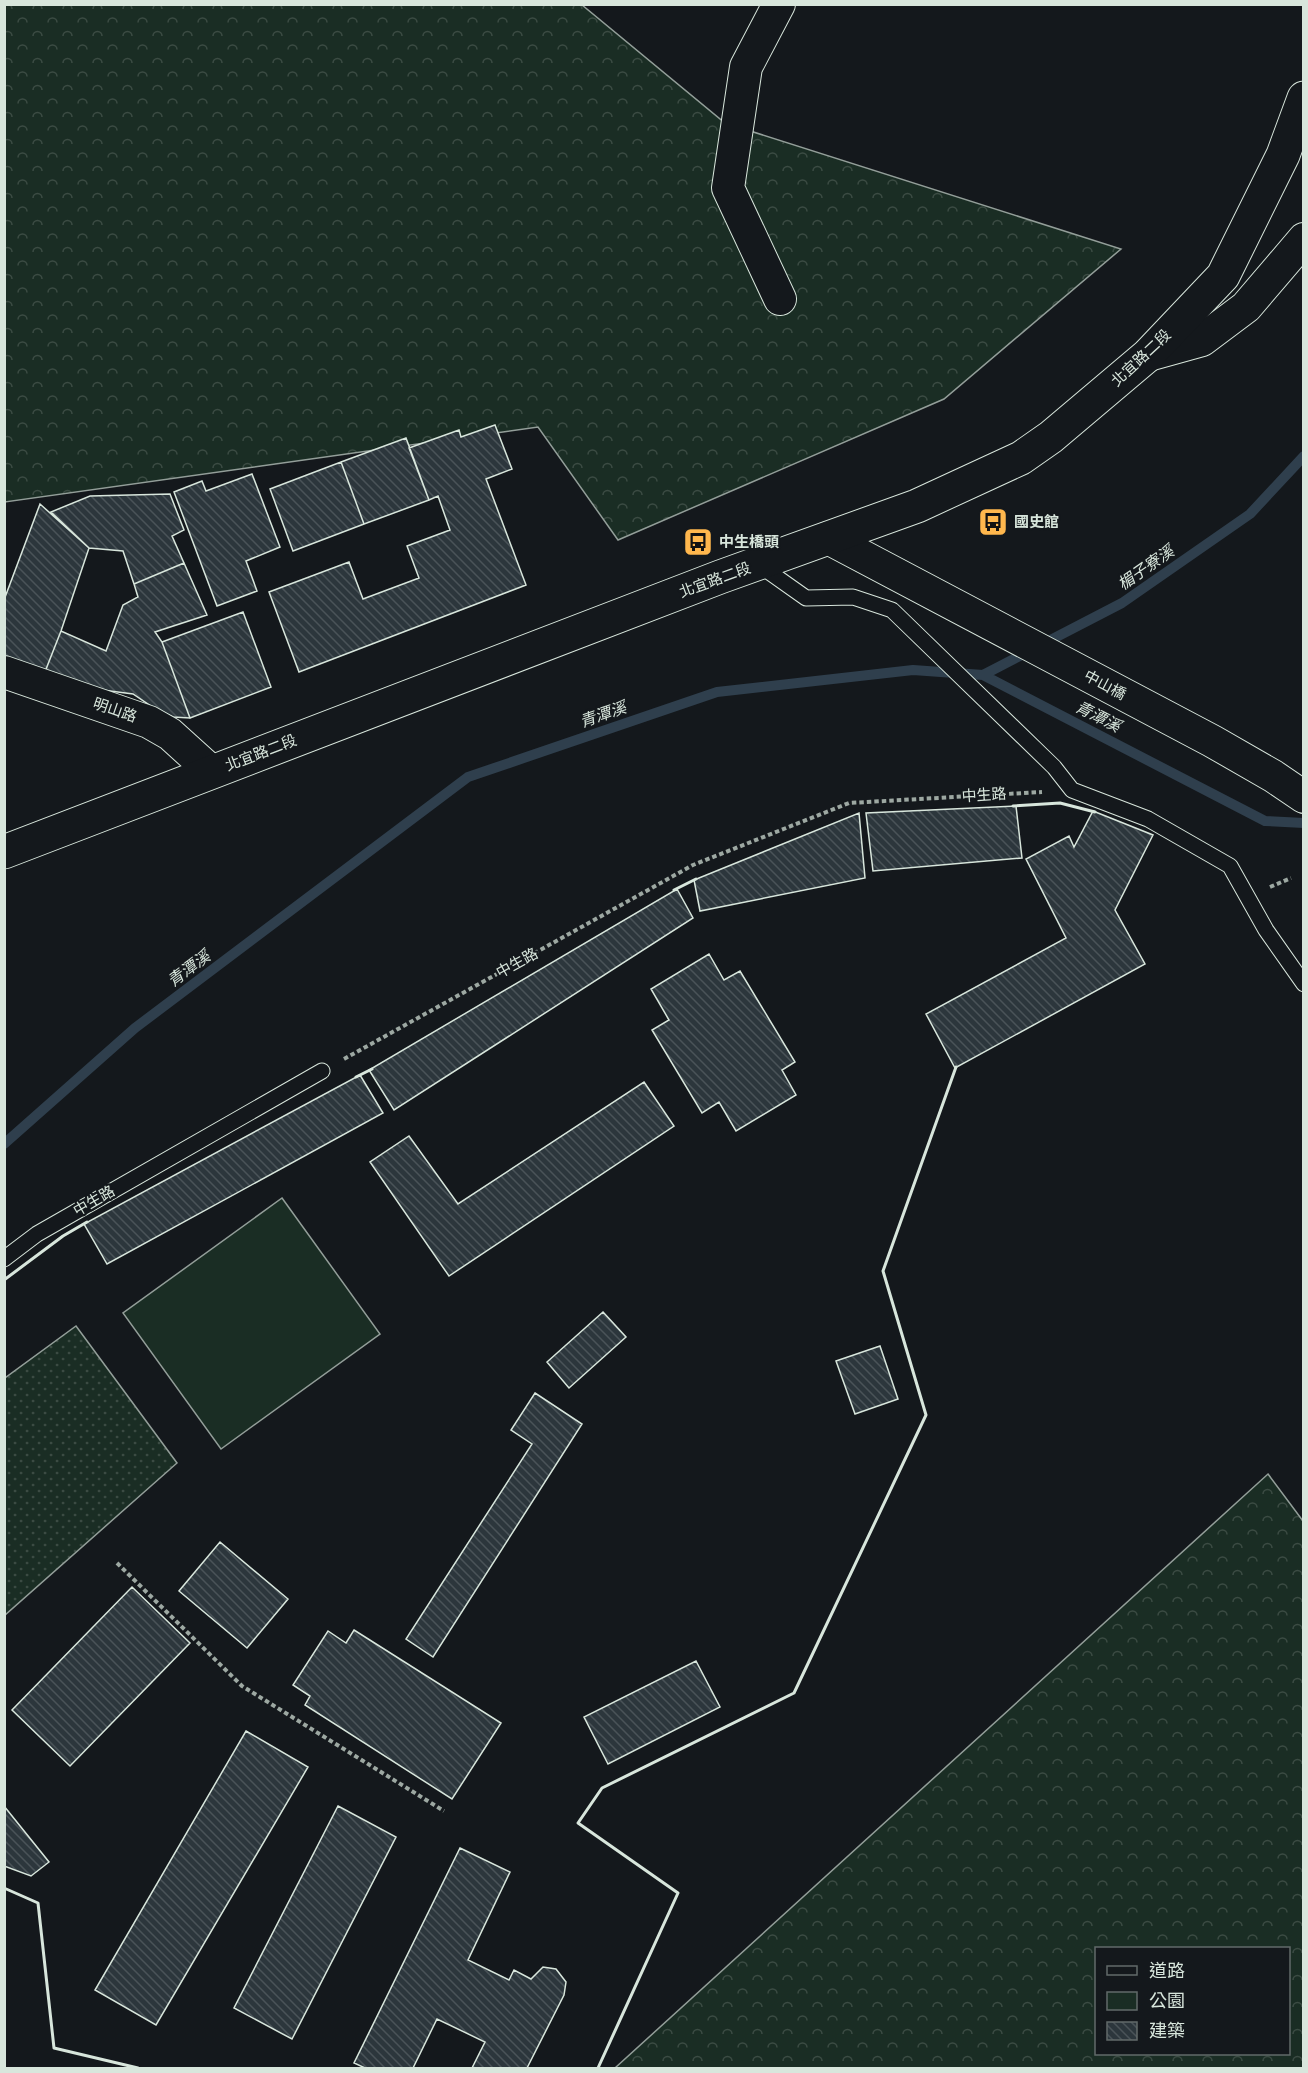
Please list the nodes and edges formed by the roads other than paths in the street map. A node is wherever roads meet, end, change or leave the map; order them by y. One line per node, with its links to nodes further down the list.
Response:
1 (779, 4): 4 (street)
2 (1304, 98): 5 (main road, 北宜路二段)
3 (1304, 239): 5 (street)
4 (780, 299)
5 (1148, 354): 6 (main road, 北宜路二段)
6 (828, 538): 7 (main road, 北宜路二段); 10 (street, 中山橋)
7 (758, 564): 9 (main road, 北宜路二段); 12 (lane)
8 (4, 672): 9 (street, 明山路)
9 (212, 772): 11 (main road, 北宜路二段)
10 (1304, 797)
11 (4, 852)
12 (1304, 984)
13 (322, 1071): 14 (lane, 中生路)
14 (4, 1259)

